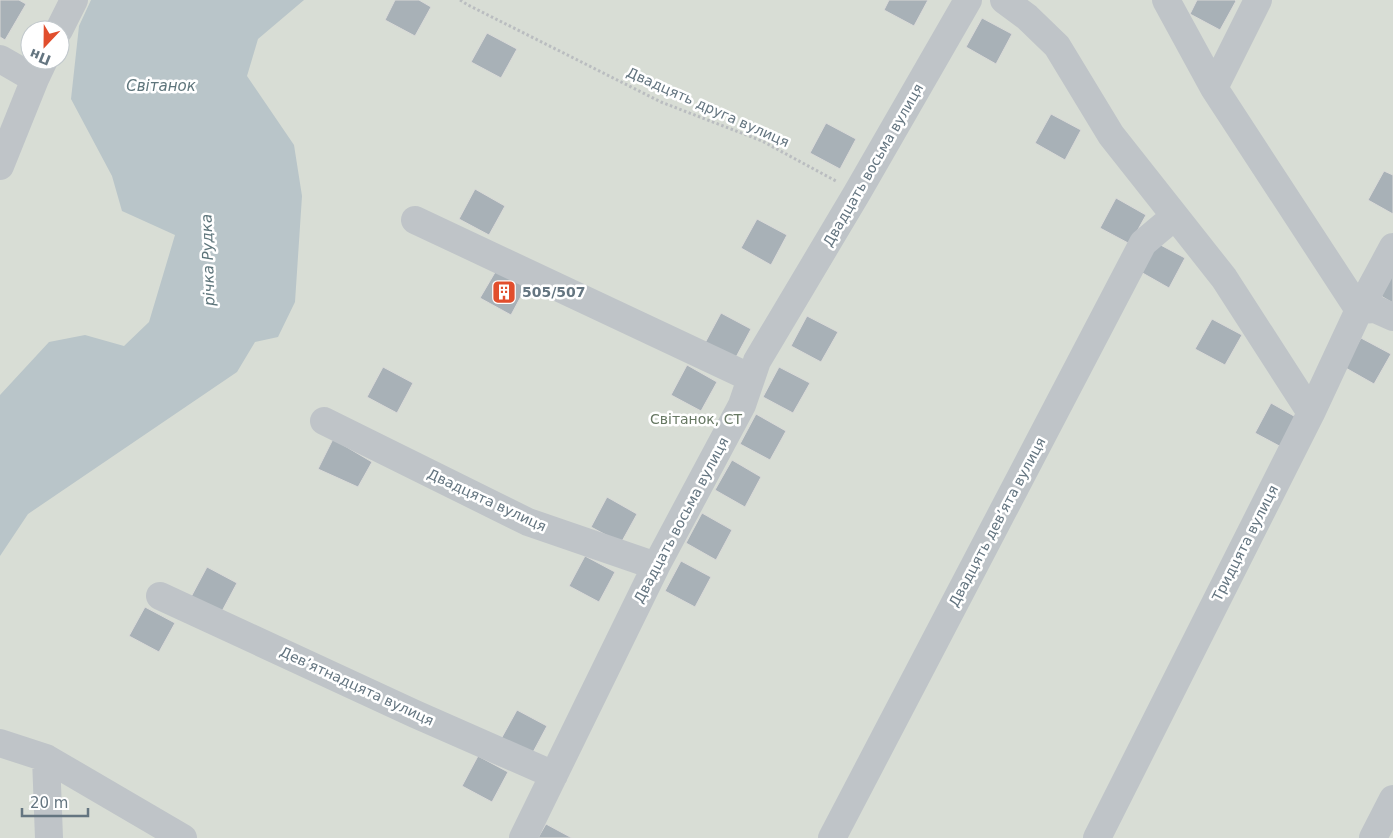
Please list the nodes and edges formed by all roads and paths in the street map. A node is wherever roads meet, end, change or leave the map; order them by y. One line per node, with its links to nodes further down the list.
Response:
1 (74, 0): 7 (street)
2 (460, 0): 13 (path, Двадцять друга вулиця)
3 (968, 0): 13 (street, Двадцать восьма вулиця)
4 (1004, 0): 14 (street)
5 (1166, 0): 11 (street)
6 (1258, 0): 11 (street)
7 (64, 20)
8 (0, 59): 9 (street)
9 (20, 64)
10 (39, 70): 12 (street)
11 (1214, 88): 17 (street)
12 (0, 166)
13 (857, 192): 19 (street, Двадцать восьма вулиця)
14 (1175, 216): 20 (street); 31 (street, Двадцять дев’ята вулиця)
15 (415, 220): 19 (street)
16 (1393, 247): 17 (street, Тридцята вулиця)
17 (1359, 310): 18 (street); 20 (street, Тридцята вулиця)
18 (1393, 317)
19 (751, 378): 22 (street, Двадцать восьма вулиця)
20 (1311, 412): 32 (street, Тридцята вулиця)
21 (324, 421): 22 (street, Двадцята вулиця)
22 (656, 566): 26 (street, Двадцать восьма вулиця)
23 (160, 596): 26 (street, Дев’ятнадцята вулиця)
24 (0, 743): 25 (street)
25 (46, 758): 28 (street); 29 (street)
26 (554, 775): 30 (street, Двадцать восьма вулиця)
27 (1393, 799): 33 (street)
28 (49, 838)
29 (183, 838)
30 (523, 838)
31 (832, 838)
32 (1097, 838)
33 (1373, 838)

